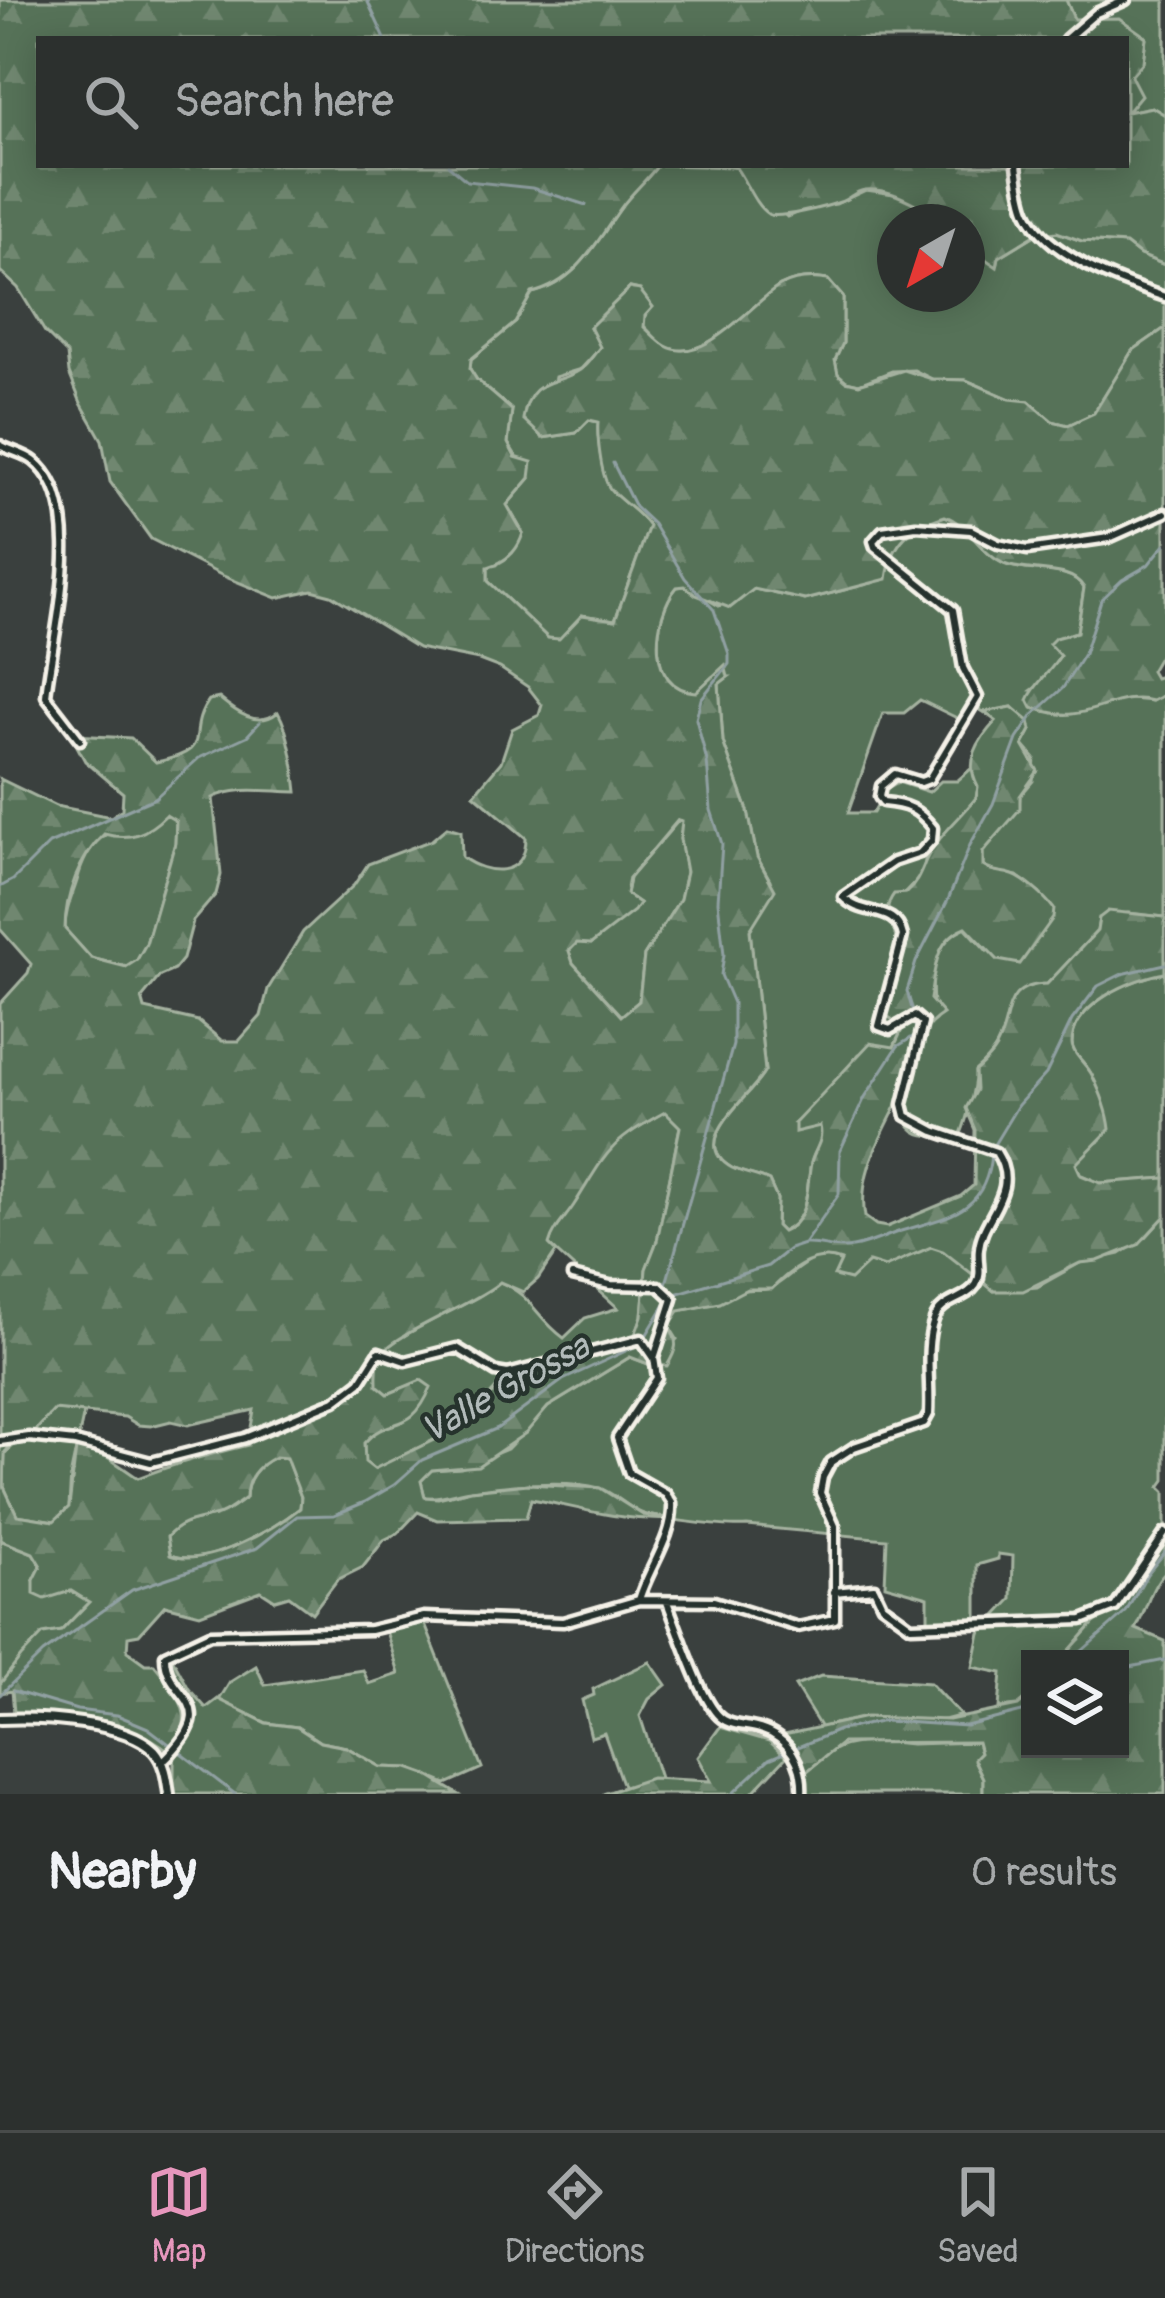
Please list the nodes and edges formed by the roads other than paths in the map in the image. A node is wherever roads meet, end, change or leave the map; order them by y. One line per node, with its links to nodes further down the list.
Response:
1 (1126, 0): 2 (street)
2 (1069, 36)
3 (1018, 168): 4 (street)
4 (1165, 297)
5 (0, 445): 7 (street)
6 (1165, 513): 12 (street)
7 (80, 740)
8 (572, 1276): 9 (street)
9 (654, 1358): 10 (street); 13 (street)
10 (0, 1441)
11 (1165, 1533): 12 (street)
12 (834, 1592): 14 (street)
13 (639, 1600): 14 (street); 16 (street)
14 (667, 1602): 18 (street)
15 (0, 1719): 16 (street)
16 (162, 1762): 17 (street)
17 (169, 1794)
18 (802, 1794)

